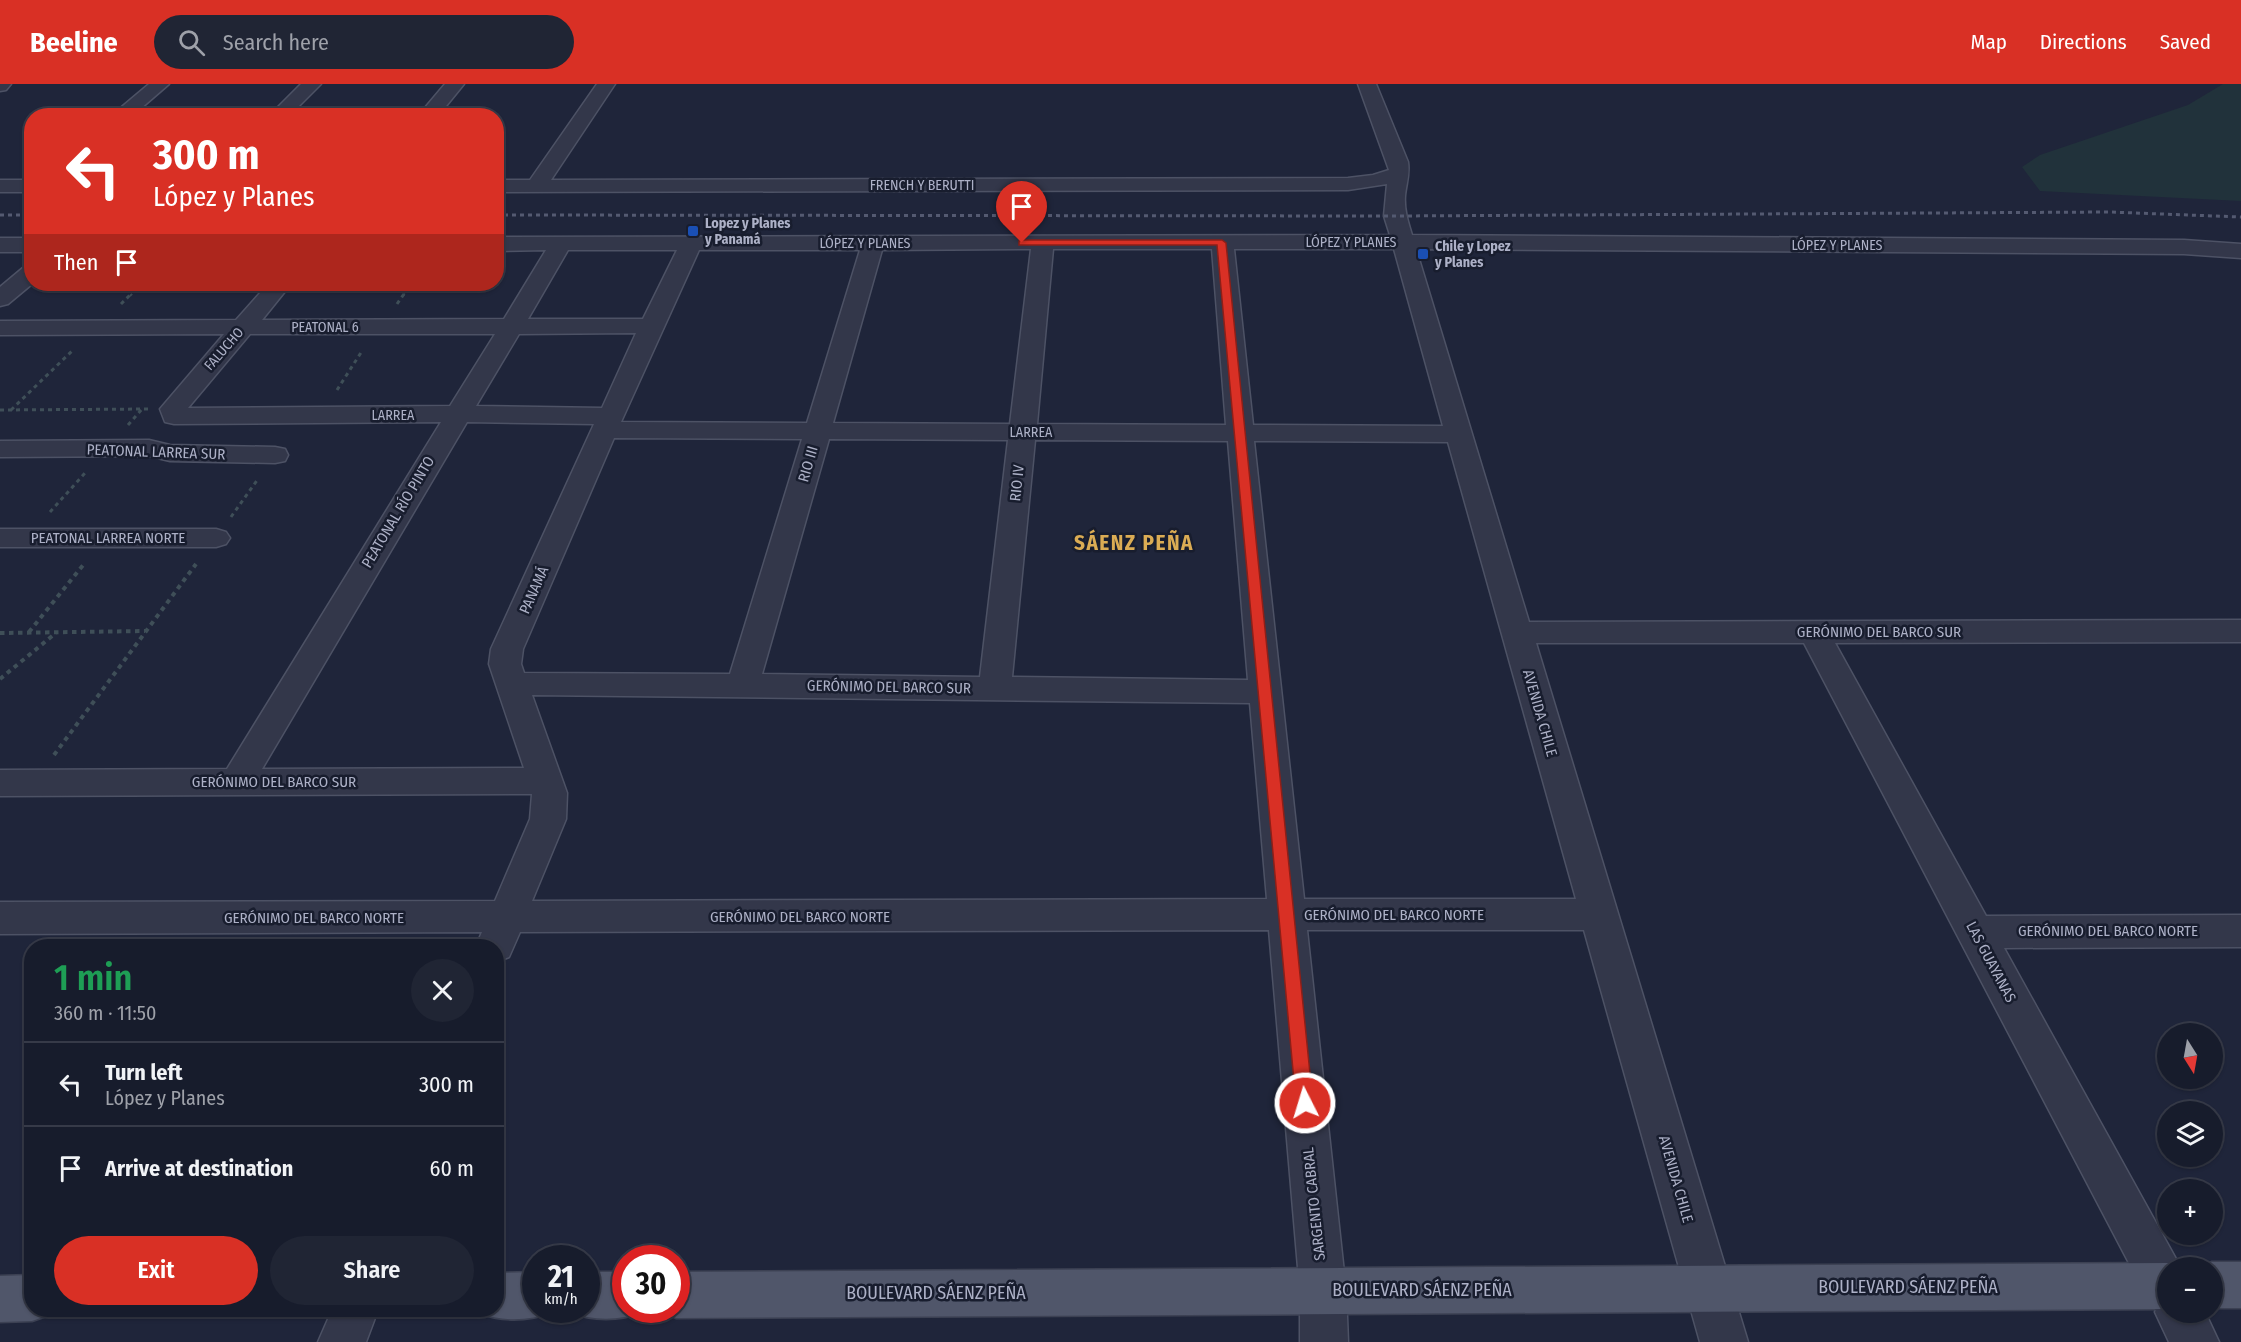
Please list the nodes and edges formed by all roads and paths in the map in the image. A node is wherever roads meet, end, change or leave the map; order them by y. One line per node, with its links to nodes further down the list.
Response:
1 (160, 84): 6 (street)
2 (312, 84): 7 (street)
3 (455, 84): 8 (street)
4 (606, 84): 11 (street)
5 (1367, 84): 9 (street)
6 (130, 108)
7 (287, 108)
8 (433, 108)
9 (1400, 173): 10 (street, FRENCH Y BERUTTI); 15 (street, AVENIDA CHILE)
10 (1348, 184): 11 (street, FRENCH Y BERUTTI); 15 (street, FRENCH Y BERUTTI)
11 (537, 185): 14 (street, FRENCH Y BERUTTI)
12 (0, 186): 13 (street)
13 (24, 186)
14 (504, 186)
15 (1395, 195): 16 (street, AVENIDA CHILE)
16 (1404, 242): 19 (street, LÓPEZ Y PLANES); 25 (street, LÓPEZ Y PLANES); 40 (street, AVENIDA CHILE)
17 (873, 243): 18 (street, LÓPEZ Y PLANES); 22 (street, LÓPEZ Y PLANES); 37 (street, RIO III)
18 (1043, 243): 19 (street, LÓPEZ Y PLANES); 38 (street, RIO IV)
19 (1222, 243): 39 (street, SARGENTO CABRAL)
20 (504, 244): 21 (street, LÓPEZ Y PLANES)
21 (561, 244): 22 (street, LÓPEZ Y PLANES); 30 (street, PEATONAL RÍO PINTO)
22 (690, 244): 29 (street, PANAMÁ)
23 (0, 245): 24 (street)
24 (24, 245)
25 (2241, 251)
26 (24, 279): 28 (street)
27 (274, 291): 32 (street, FALUCHO)
28 (0, 299)
29 (651, 326): 30 (street, PEATONAL 6); 36 (street, PANAMÁ)
30 (510, 327): 32 (street, PEATONAL 6); 35 (street, PEATONAL RÍO PINTO)
31 (0, 328): 32 (street, PEATONAL 6)
32 (242, 328): 34 (street, FALUCHO)
33 (0, 410): 34 (path)
34 (174, 412): 35 (street, LARREA)
35 (456, 414): 36 (street, LARREA); 59 (street, PEATONAL RÍO PINTO)
36 (608, 423): 37 (street, LARREA); 54 (street, PANAMÁ)
37 (818, 432): 38 (street, LARREA); 55 (street, RIO III)
38 (1023, 432): 39 (street, LARREA); 56 (street, RIO IV)
39 (1240, 433): 40 (street, LARREA); 57 (street, SARGENTO CABRAL)
40 (1457, 434): 52 (street, AVENIDA CHILE)
41 (0, 449): 42 (street, PEATONAL LARREA SUR)
42 (275, 455): 45 (path)
43 (105, 537): 44 (street, PEATONAL LARREA NORTE); 45 (street, PEATONAL LARREA NORTE); 48 (path)
44 (0, 538)
45 (216, 538): 46 (path)
46 (146, 631): 49 (path); 60 (path)
47 (2241, 631): 50 (street, GERÓNIMO DEL BARCO SUR)
48 (29, 632): 49 (path); 51 (path)
49 (57, 632): 53 (path)
50 (1814, 632): 52 (street, GERÓNIMO DEL BARCO SUR); 66 (street, LAS GUAYANAS)
51 (0, 633)
52 (1517, 633): 61 (street, AVENIDA CHILE)
53 (0, 679)
54 (514, 684): 55 (street, GERÓNIMO DEL BARCO SUR); 58 (street, PANAMÁ)
55 (743, 684): 56 (street, GERÓNIMO DEL BARCO SUR)
56 (995, 688): 57 (street, GERÓNIMO DEL BARCO SUR)
57 (1265, 692): 62 (street, SARGENTO CABRAL)
58 (547, 781): 59 (street, GERÓNIMO DEL BARCO SUR); 65 (street, PANAMÁ)
59 (237, 782): 60 (street, GERÓNIMO DEL BARCO SUR)
60 (16, 783)
61 (1599, 914): 62 (street, GERÓNIMO DEL BARCO NORTE); 70 (street, AVENIDA CHILE)
62 (1286, 915): 65 (street, GERÓNIMO DEL BARCO NORTE); 71 (street, SARGENTO CABRAL)
63 (0, 918): 65 (street, GERÓNIMO DEL BARCO NORTE)
64 (2241, 931): 66 (street, GERÓNIMO DEL BARCO NORTE)
65 (501, 932)
66 (1974, 932): 67 (street, LAS GUAYANAS)
67 (2157, 1270)
68 (2223, 1285): 69 (main road)
69 (2241, 1285)
70 (1708, 1288): 71 (main road, BOULEVARD SÁENZ PEÑA); 73 (main road, BOULEVARD SÁENZ PEÑA); 82 (street, AVENIDA CHILE)
71 (1323, 1291): 72 (main road, BOULEVARD SÁENZ PEÑA); 81 (street, SARGENTO CABRAL)
72 (690, 1294)
73 (2157, 1294)
74 (522, 1295): 75 (main road)
75 (504, 1296)
76 (24, 1298): 77 (main road)
77 (0, 1299)
78 (352, 1317): 80 (street)
79 (2185, 1323): 83 (street, LAS GUAYANAS)
80 (342, 1342)
81 (1324, 1342)
82 (1724, 1342)
83 (2195, 1342)

